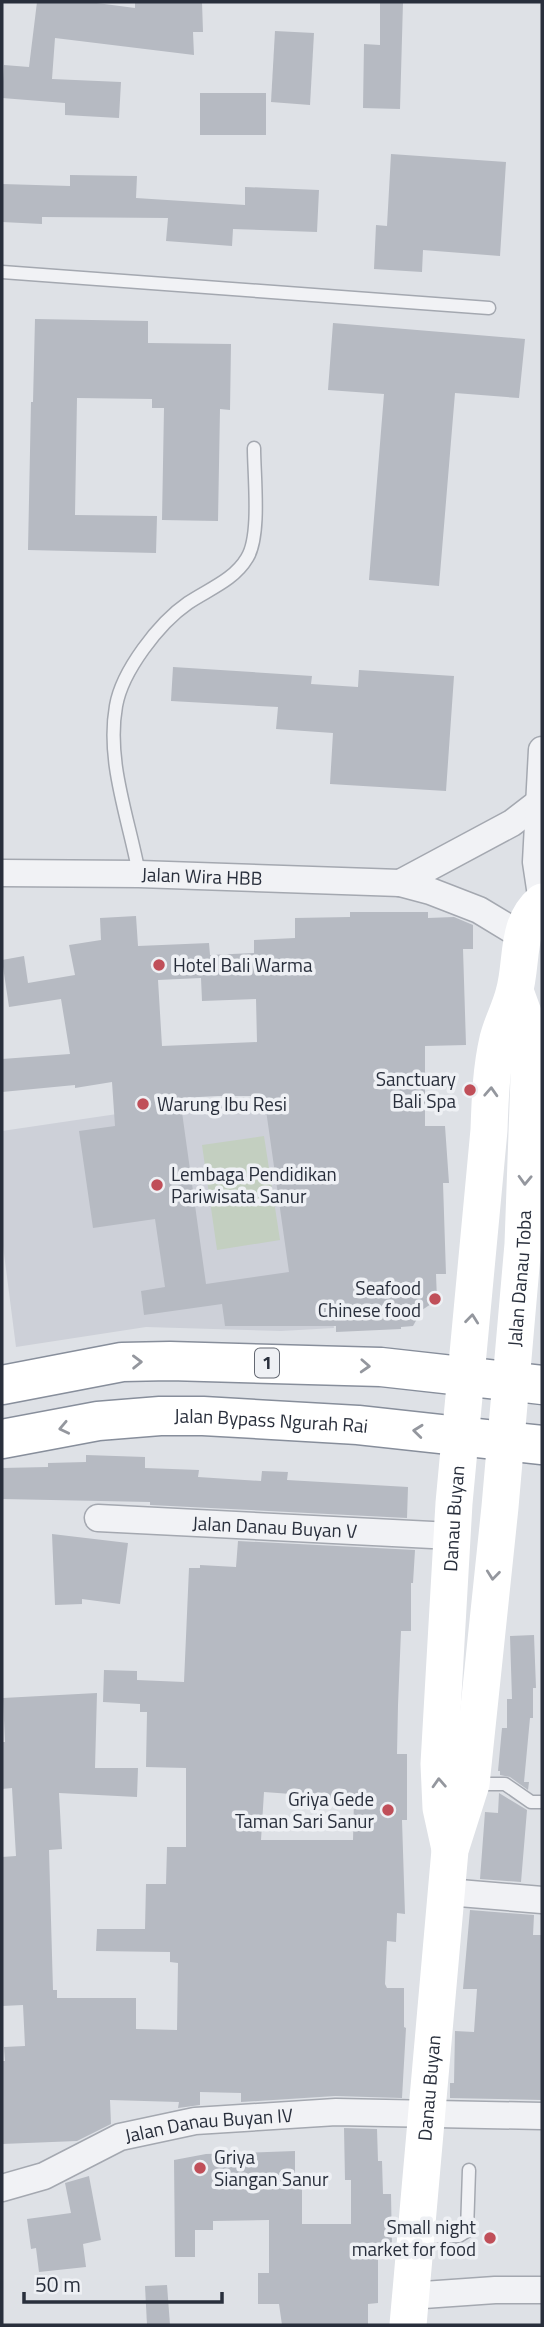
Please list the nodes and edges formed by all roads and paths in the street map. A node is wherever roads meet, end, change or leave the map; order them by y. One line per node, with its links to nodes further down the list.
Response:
1 (2, 272): 2 (lane)
2 (489, 308)
3 (254, 448): 7 (lane)
4 (542, 750): 5 (street)
5 (538, 803): 8 (street, Jalan Wira HBB); 9 (street)
6 (2, 873): 7 (street, Jalan Wira HBB)
7 (139, 874): 8 (street, Jalan Wira HBB)
8 (400, 883): 10 (street, Jalan Wira HBB)
9 (542, 902): 10 (street, Jalan Danau Toba)
10 (522, 936): 11 (street, Jalan Danau Toba)
11 (515, 991): 12 (street, Jalan Danau Toba, one-way to 11); 13 (street, Jalan Danau Toba, one-way to 13)
12 (465, 1376): 13 (highway, 1); 14 (highway, 1, one-way to 12); 15 (street, Jalan Danau Toba)
13 (527, 1383): 17 (street, Jalan Danau Toba)
14 (2, 1385)
15 (460, 1436): 16 (highway, Jalan Bypass Ngurah Rai, one-way to 16); 17 (highway, Jalan Bypass Ngurah Rai); 19 (street, Danau Buyan)
16 (2, 1439)
17 (524, 1443): 20 (street, Danau Buyan, one-way to 20)
18 (98, 1518): 19 (street, Jalan Danau Buyan V)
19 (452, 1536): 22 (street, Danau Buyan, one-way to 19)
20 (471, 1784): 21 (lane); 22 (street, Danau Buyan)
21 (542, 1802)
22 (450, 1850): 23 (street, Danau Buyan)
23 (447, 1892): 24 (street); 25 (street, Danau Buyan)
24 (542, 1900)
25 (425, 2115): 26 (street); 28 (street, Jalan Danau Buyan IV); 29 (street, Danau Buyan)
26 (542, 2116)
27 (469, 2170): 29 (lane)
28 (2, 2188)
29 (415, 2237): 31 (street, Danau Buyan)
30 (542, 2290): 31 (street)
31 (409, 2310)

